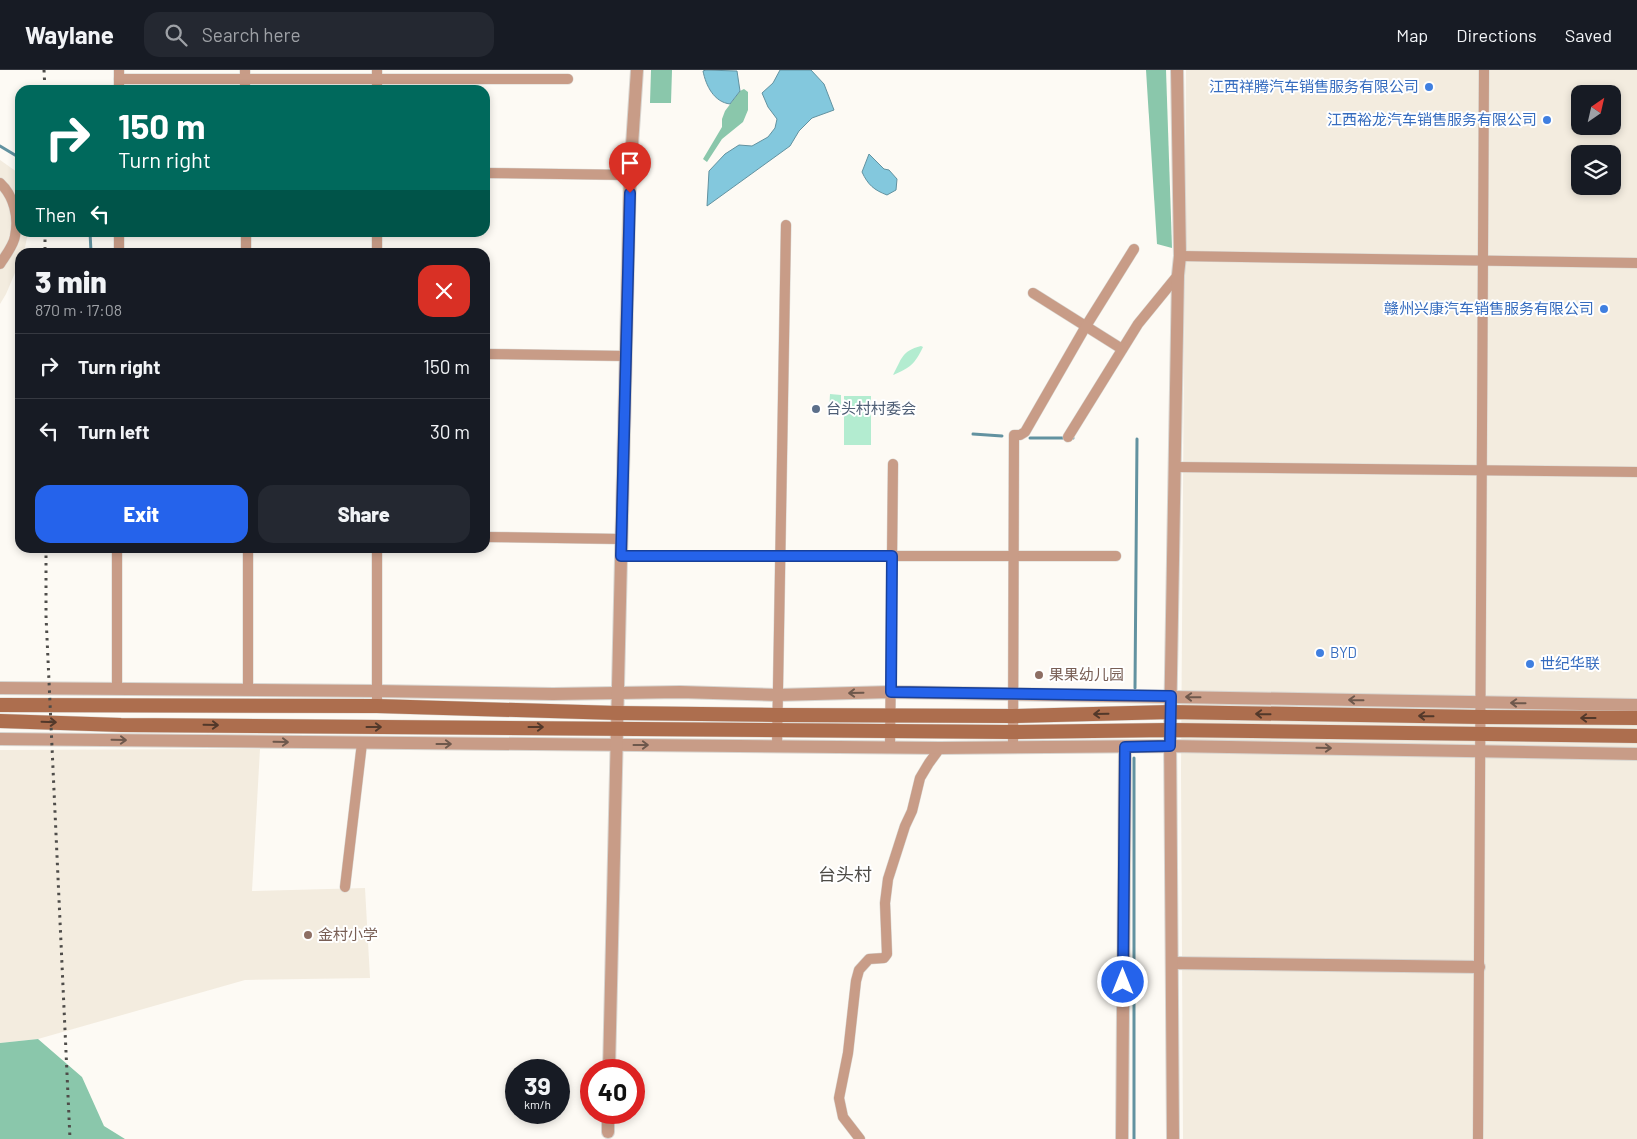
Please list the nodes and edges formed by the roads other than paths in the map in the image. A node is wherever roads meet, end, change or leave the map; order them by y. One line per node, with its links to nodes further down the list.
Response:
1 (636, 70): 9 (street)
2 (1177, 70): 15 (street)
3 (1484, 70): 16 (street)
4 (377, 74): 5 (street); 6 (street)
5 (245, 75): 7 (street)
6 (568, 79)
7 (119, 80)
8 (490, 173): 9 (street)
9 (630, 175): 24 (street)
10 (0, 183): 11 (street)
11 (15, 206)
12 (786, 225): 35 (street)
13 (15, 236): 18 (street)
14 (1134, 249): 21 (street)
15 (1180, 256): 16 (street); 19 (street)
16 (1483, 261): 17 (street); 28 (street)
17 (1637, 263)
18 (0, 264)
19 (1178, 275): 22 (street); 27 (street)
20 (1033, 293): 21 (street)
21 (1086, 326): 22 (street); 38 (street)
22 (1122, 349): 25 (street)
23 (490, 354): 24 (street)
24 (626, 356): 31 (street)
25 (1068, 437)
26 (893, 464): 37 (street)
27 (1175, 467): 28 (street); 48 (street)
28 (1482, 470): 29 (street); 49 (street)
29 (1637, 472)
30 (490, 536): 31 (street)
31 (621, 539): 36 (street)
32 (117, 553): 41 (street)
33 (248, 553): 42 (street)
34 (377, 553): 43 (street)
35 (780, 555): 36 (street); 37 (street); 47 (street)
36 (621, 556): 45 (street)
37 (892, 556): 38 (street); 44 (street)
38 (1014, 556): 39 (street); 46 (street)
39 (1116, 556)
40 (0, 688): 41 (street)
41 (117, 688): 42 (street)
42 (248, 690): 43 (street)
43 (377, 691): 45 (street); 52 (street)
44 (891, 692): 46 (street); 47 (street, one-way to 47); 55 (street)
45 (618, 693): 47 (street); 54 (street)
46 (1013, 694): 48 (street); 56 (street)
47 (777, 695): 60 (street)
48 (1171, 696): 49 (street, one-way to 48); 53 (street)
49 (1480, 702): 51 (street, one-way to 49); 57 (street)
50 (0, 705): 52 (main road)
51 (1637, 705)
52 (377, 706): 54 (main road)
53 (1170, 712): 56 (main road, one-way to 56); 57 (main road, one-way to 53); 63 (street)
54 (617, 713): 60 (main road); 61 (street)
55 (891, 714): 56 (main road); 60 (main road); 62 (street)
56 (1013, 716): 64 (street)
57 (1480, 717): 58 (main road, one-way to 57); 65 (street)
58 (1637, 718)
59 (0, 721): 61 (main road, one-way to 61)
60 (777, 722): 61 (main road); 62 (main road); 70 (street)
61 (617, 728): 69 (street)
62 (891, 730): 64 (main road); 72 (street)
63 (1170, 730): 64 (main road); 65 (main road); 71 (street)
64 (1013, 732): 75 (street)
65 (1480, 734): 66 (main road); 76 (street)
66 (1637, 736)
67 (0, 739): 68 (street, one-way to 68)
68 (362, 743): 69 (street, one-way to 69); 78 (street)
69 (617, 745): 70 (street, one-way to 70); 81 (street)
70 (777, 746): 72 (street)
71 (1170, 746): 73 (street); 76 (street, one-way to 76); 79 (street)
72 (890, 747): 74 (street)
73 (1125, 747): 75 (street); 85 (street)
74 (940, 748): 75 (street); 84 (street)
75 (1013, 748)
76 (1480, 750): 77 (street); 80 (street)
77 (1637, 754)
78 (344, 887)
79 (1172, 963): 80 (street); 86 (street)
80 (1479, 967): 87 (street)
81 (609, 1059)
82 (608, 1124): 83 (street)
83 (608, 1132)
84 (860, 1139)
85 (1122, 1139)
86 (1173, 1139)
87 (1478, 1139)

